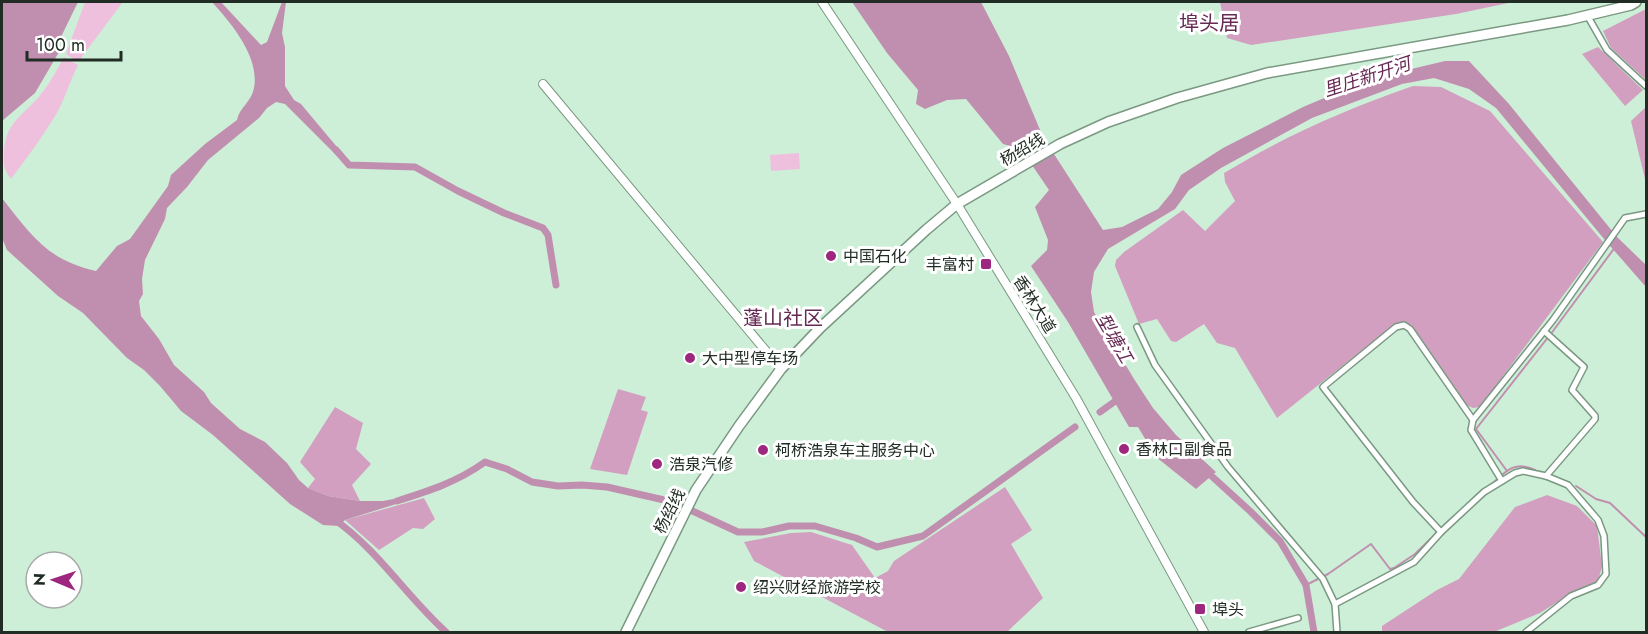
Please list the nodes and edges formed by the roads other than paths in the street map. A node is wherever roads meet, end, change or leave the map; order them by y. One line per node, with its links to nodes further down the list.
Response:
1 (822, 2): 6 (street, 香林大道)
2 (1636, 2): 3 (main road, 杨绍线)
3 (1587, 15): 5 (street); 6 (main road, 杨绍线)
4 (543, 84): 10 (street)
5 (1647, 86)
6 (957, 204): 10 (main road, 杨绍线); 18 (street, 香林大道)
7 (1647, 214): 9 (street)
8 (1137, 327): 15 (street)
9 (1544, 331): 11 (street); 12 (street)
10 (781, 369): 17 (main road, 杨绍线)
11 (1473, 420): 13 (street); 14 (street)
12 (1546, 476): 13 (street); 21 (street)
13 (1501, 478): 14 (street)
14 (1438, 530): 15 (street)
15 (1335, 604): 20 (street)
16 (1298, 618): 19 (street)
17 (626, 633)
18 (1204, 633)
19 (1249, 633)
20 (1337, 633)
21 (1526, 633)

